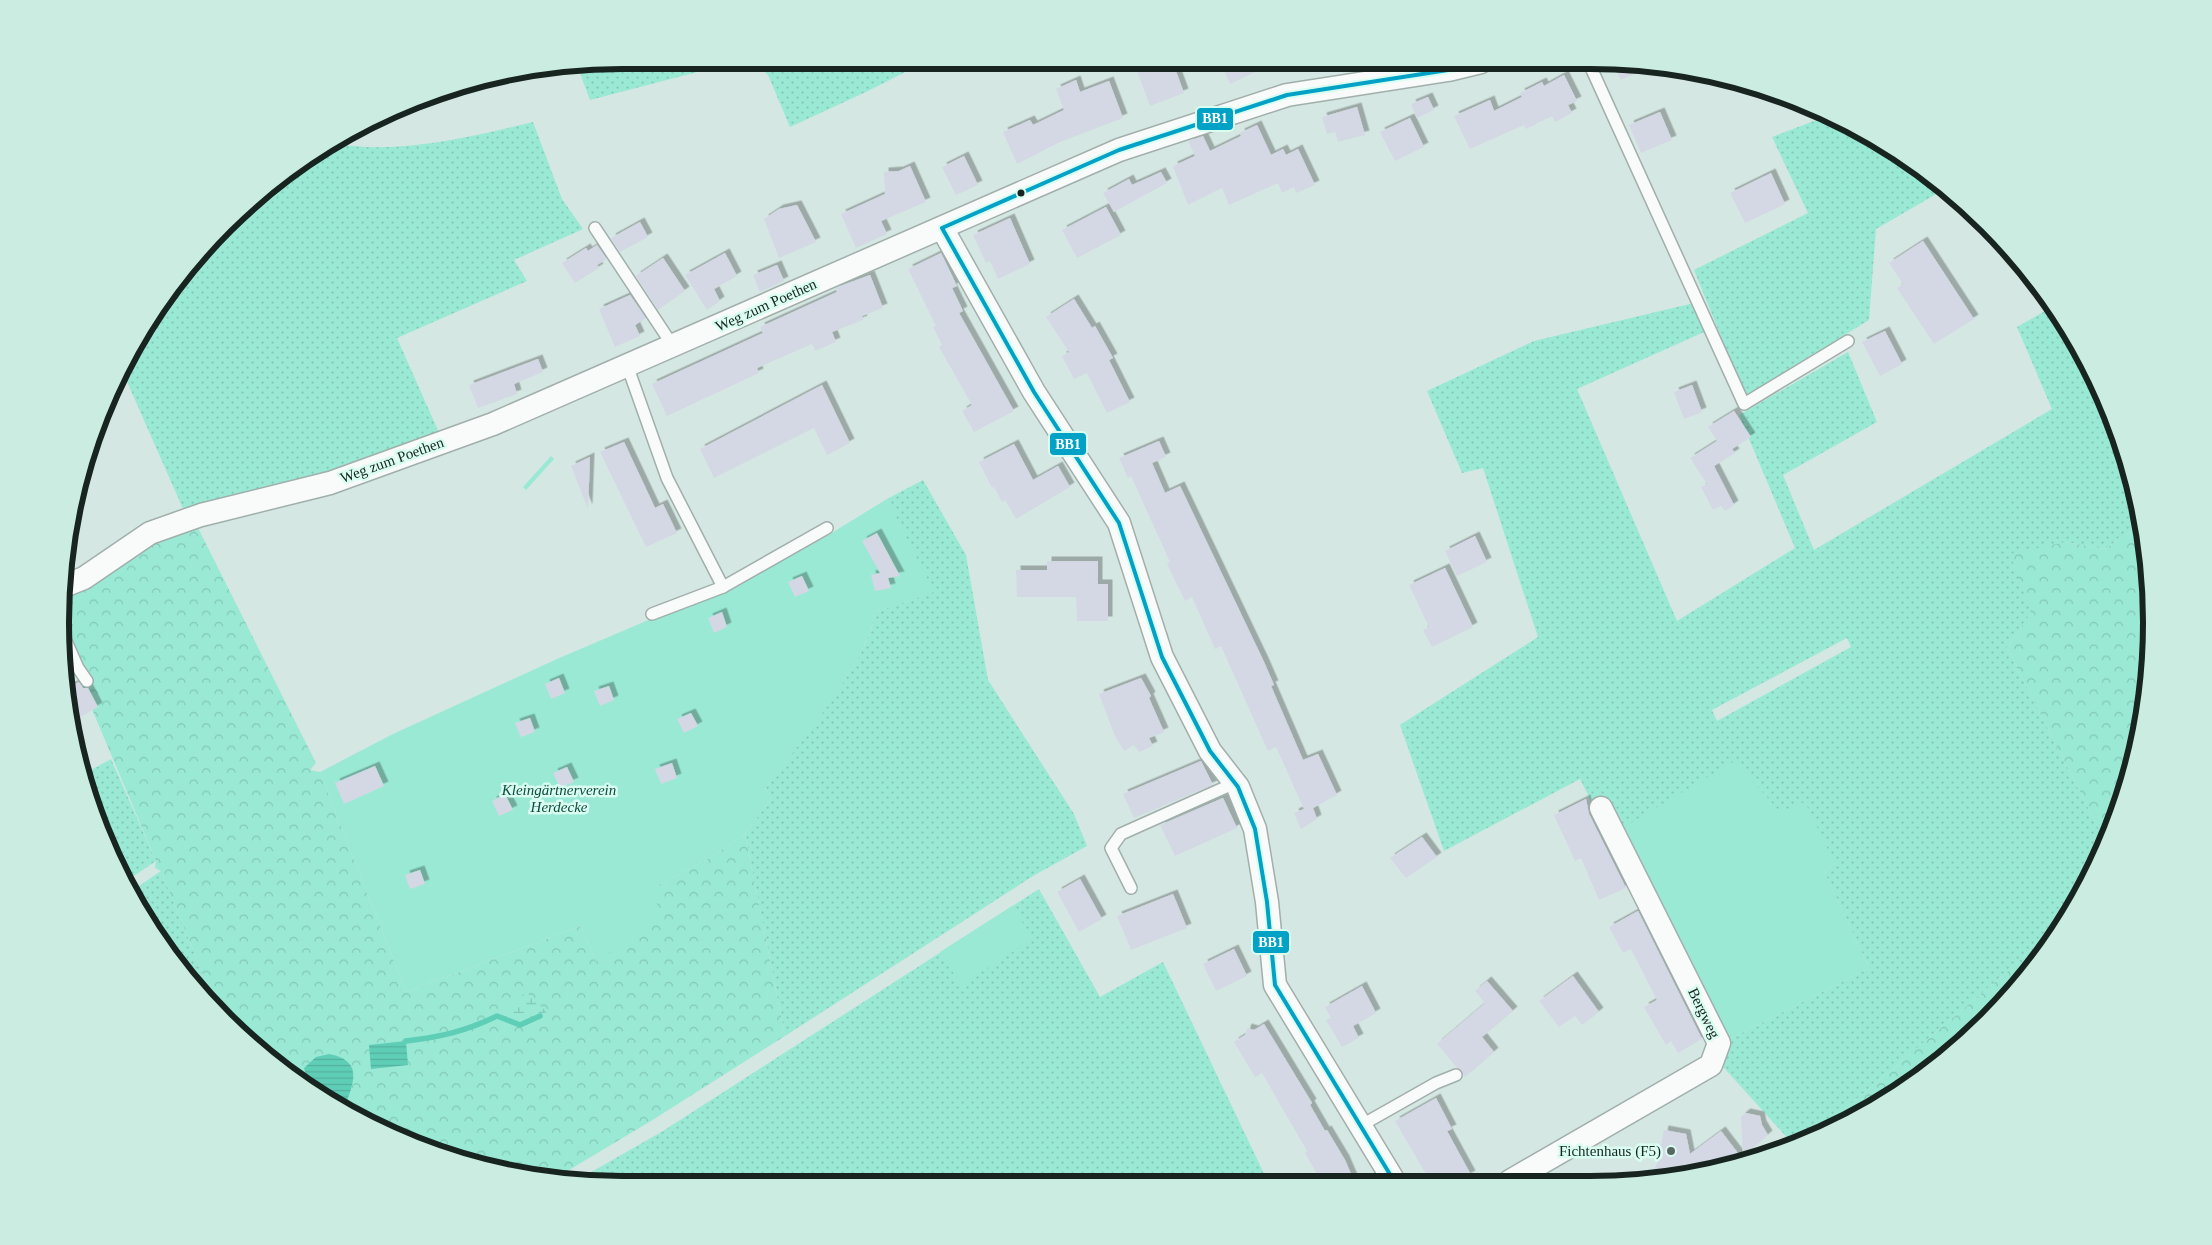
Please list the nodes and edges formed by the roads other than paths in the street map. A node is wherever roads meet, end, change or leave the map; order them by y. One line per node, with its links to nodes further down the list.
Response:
1 (1452, 69): 4 (street, Weg zum Poethen)
2 (1592, 69): 5 (lane)
3 (594, 228): 6 (lane)
4 (942, 228): 6 (street, Weg zum Poethen); 14 (street)
5 (1848, 342)
6 (673, 346): 7 (street, Weg zum Poethen)
7 (626, 365): 9 (street, Weg zum Poethen); 10 (lane)
8 (828, 528): 10 (lane)
9 (70, 584)
10 (723, 587): 11 (lane)
11 (652, 614)
12 (70, 649): 13 (lane)
13 (87, 682)
14 (1235, 784): 16 (lane); 18 (street)
15 (1601, 808): 20 (street, Bergweg)
16 (1131, 888)
17 (1456, 1075): 18 (lane)
18 (1360, 1126): 19 (street)
19 (1391, 1176)
20 (1519, 1176)

